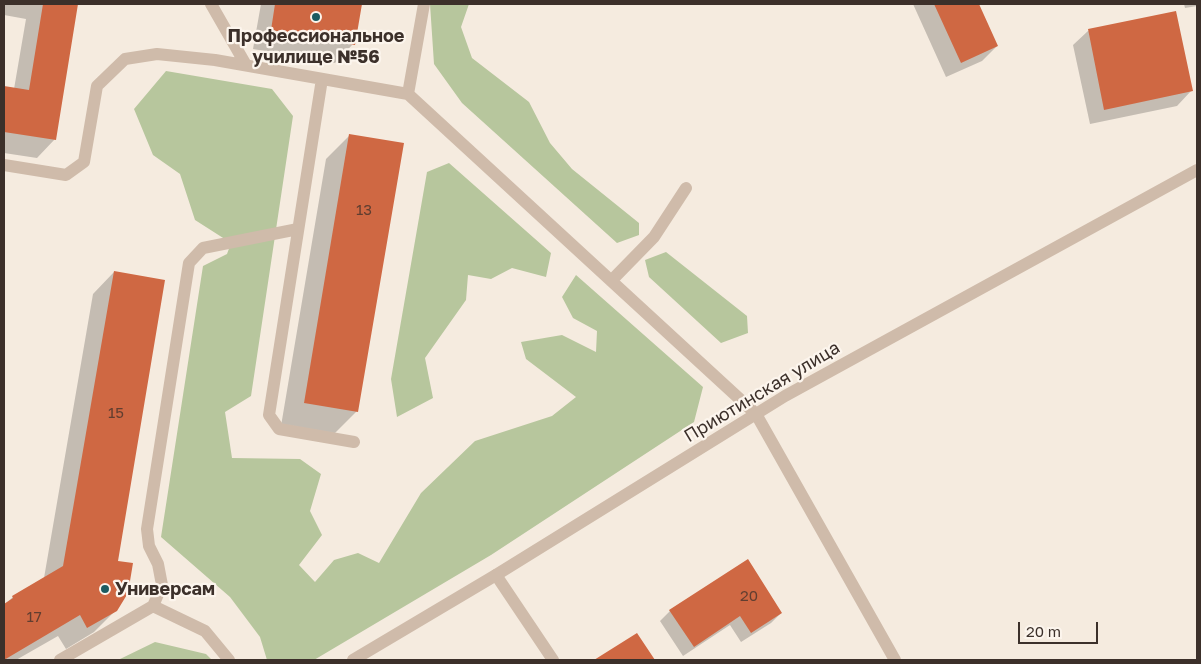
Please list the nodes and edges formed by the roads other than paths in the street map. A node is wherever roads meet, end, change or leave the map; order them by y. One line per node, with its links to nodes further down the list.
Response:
1 (212, 4): 3 (street)
2 (424, 4): 5 (street)
3 (246, 65): 4 (street); 6 (street)
4 (322, 79): 5 (street); 9 (street)
5 (408, 94): 10 (street)
6 (4, 165)
7 (1197, 170): 11 (street, Приютинская улица)
8 (686, 188): 10 (street)
9 (298, 229): 12 (street); 14 (street)
10 (611, 281): 11 (street)
11 (756, 414): 13 (street, Приютинская улица); 19 (street)
12 (354, 442)
13 (496, 575): 17 (street, Приютинская улица); 18 (street)
14 (153, 606): 15 (street); 16 (street)
15 (60, 660)
16 (229, 660)
17 (353, 660)
18 (553, 660)
19 (895, 660)

